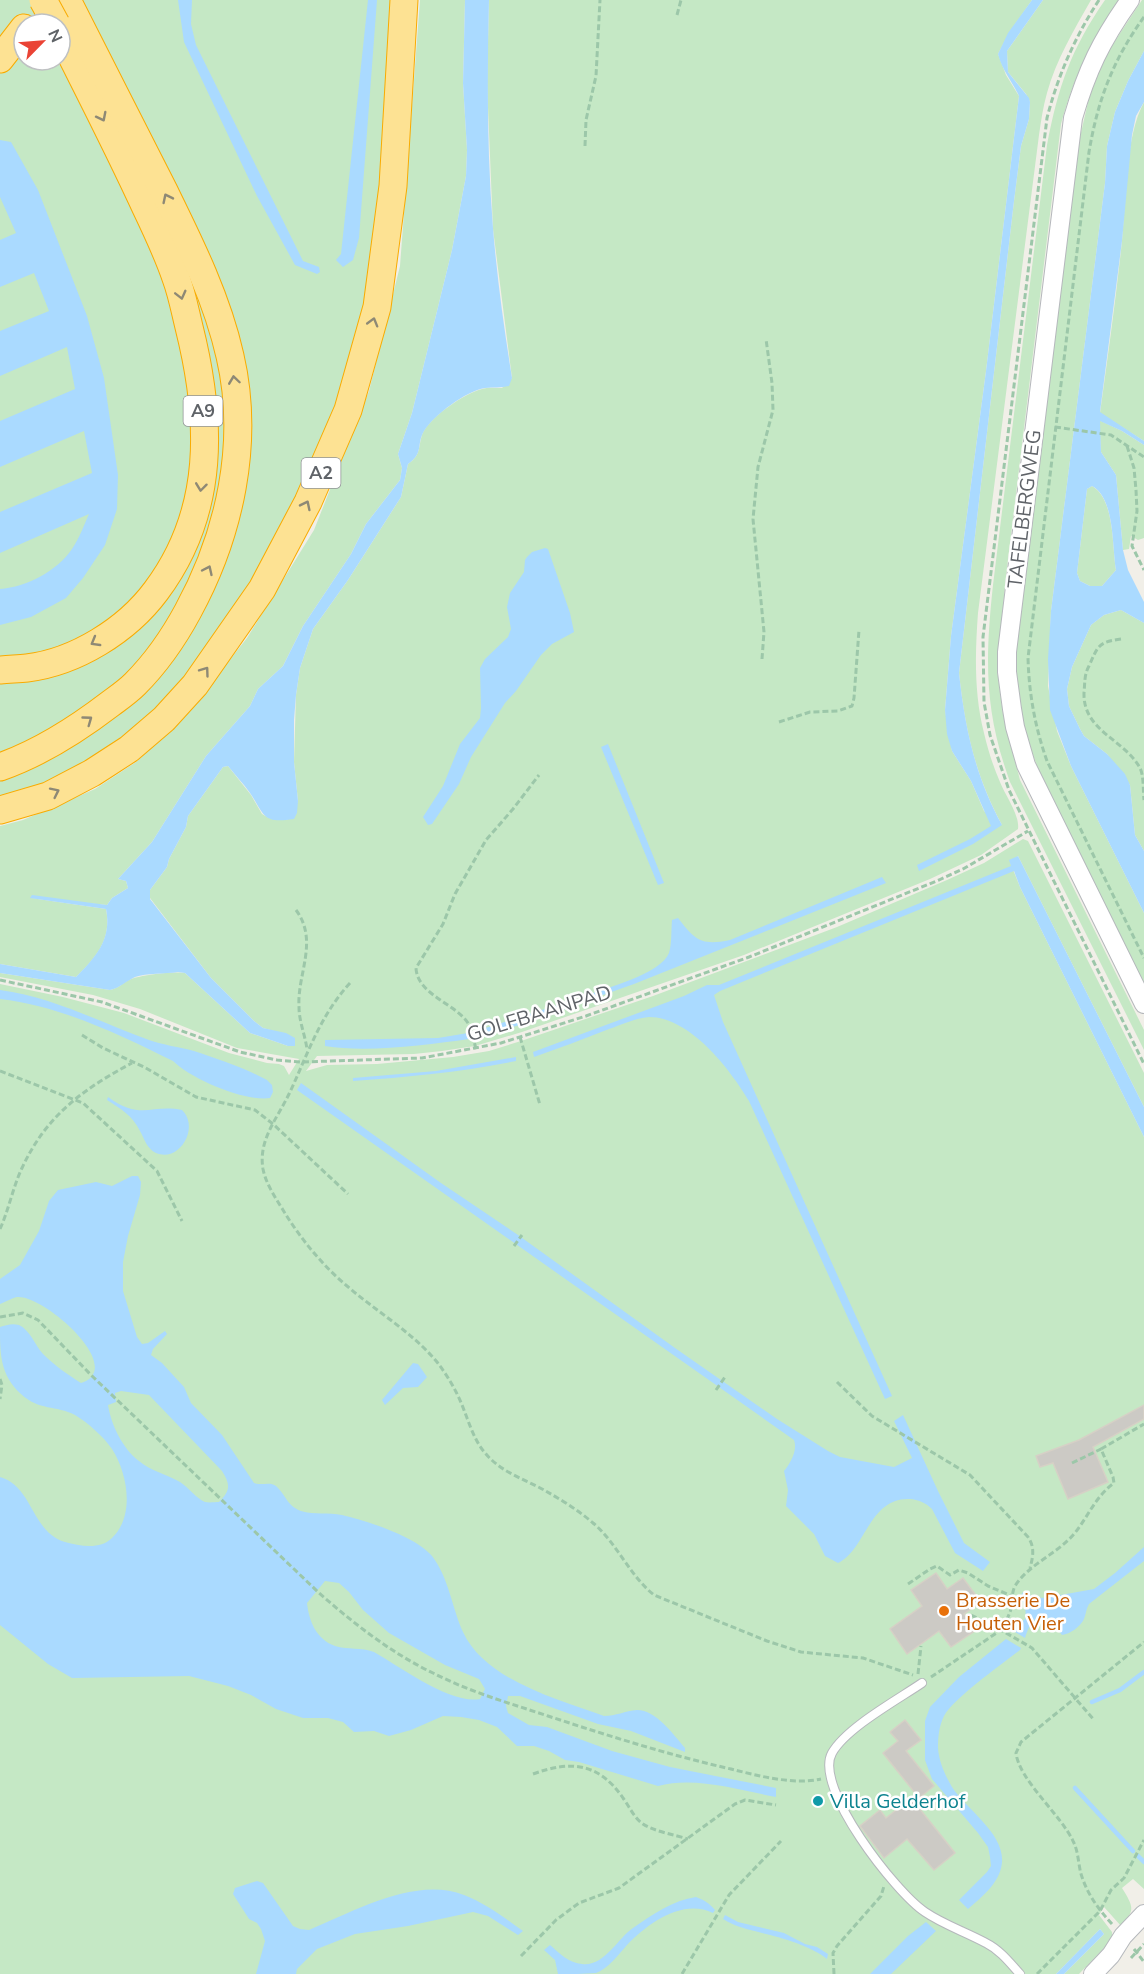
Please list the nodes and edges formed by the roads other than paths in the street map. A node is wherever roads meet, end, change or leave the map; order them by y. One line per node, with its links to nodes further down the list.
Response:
1 (67, 0): 6 (highway, A9)
2 (404, 0): 10 (highway, A2, one-way to 2)
3 (1130, 0): 11 (street, TAFELBERGWEG)
4 (12, 44): 7 (highway)
5 (72, 44): 6 (highway, A9)
6 (83, 55): 8 (highway, A9, one-way to 8); 9 (highway, one-way to 6)
7 (0, 60)
8 (0, 669)
9 (0, 767)
10 (0, 810)
11 (1144, 1004)
12 (922, 1683): 16 (lane)
13 (1144, 1914): 15 (street)
14 (1144, 1931): 15 (street)
15 (1111, 1955): 17 (street)
16 (1020, 1974)
17 (1093, 1974)

